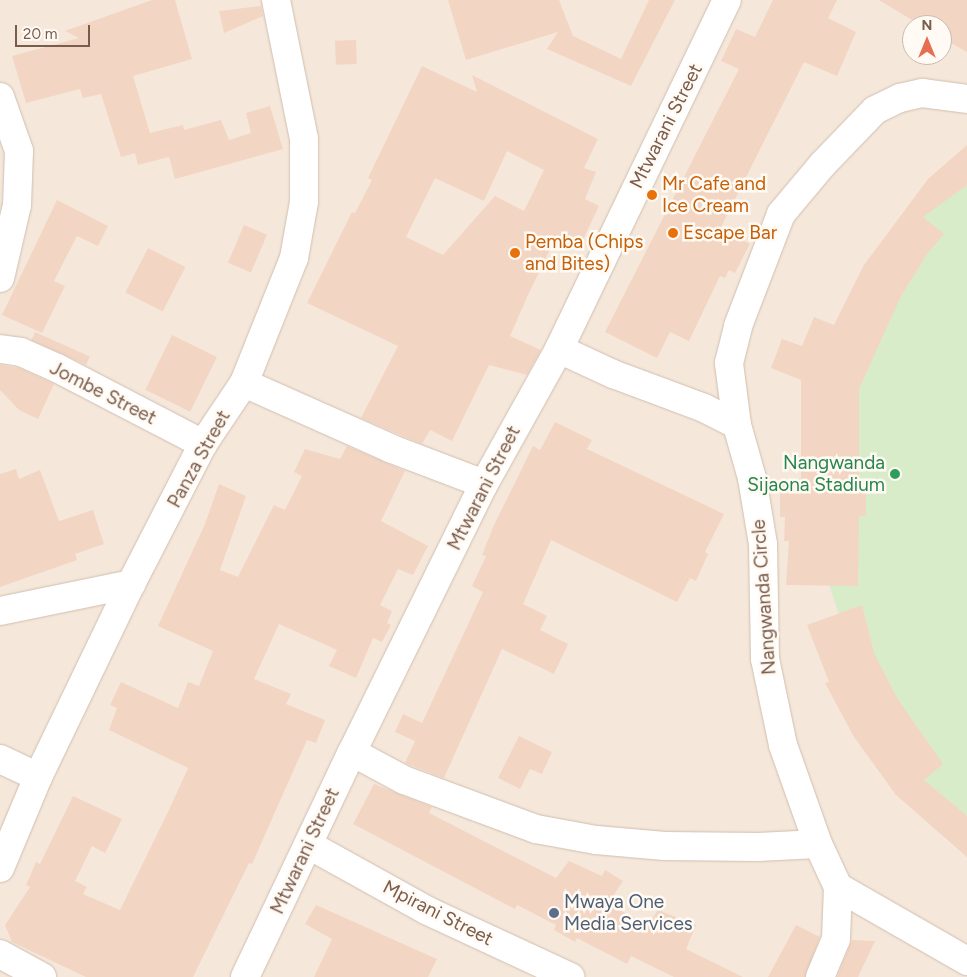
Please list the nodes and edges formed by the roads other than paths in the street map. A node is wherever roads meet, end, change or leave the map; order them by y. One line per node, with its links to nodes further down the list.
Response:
1 (276, 0): 8 (street, Panza Street)
2 (727, 0): 6 (street, Mtwarani Street)
3 (0, 97): 5 (street)
4 (967, 99): 9 (street, Nangwanda Circle)
5 (0, 278)
6 (559, 349): 9 (street); 11 (street, Mtwarani Street)
7 (0, 350): 10 (street, Jombe Street)
8 (244, 383): 10 (street, Panza Street); 11 (street)
9 (737, 425): 17 (street, Nangwanda Circle)
10 (203, 444): 12 (street, Panza Street)
11 (484, 484): 14 (street, Mtwarani Street)
12 (131, 584): 13 (street); 16 (street, Panza Street)
13 (0, 612)
14 (352, 752): 17 (street); 18 (street, Mtwarani Street)
15 (0, 759): 16 (street)
16 (38, 777): 19 (street, Panza Street)
17 (818, 844): 20 (street, Nangwanda Circle)
18 (309, 845): 24 (street, Mtwarani Street); 25 (street, Mpirani Street)
19 (0, 868)
20 (838, 887): 22 (street); 26 (street, Nangwanda Circle)
21 (0, 954): 23 (street)
22 (967, 961)
23 (42, 977)
24 (245, 977)
25 (570, 977)
26 (820, 977)

